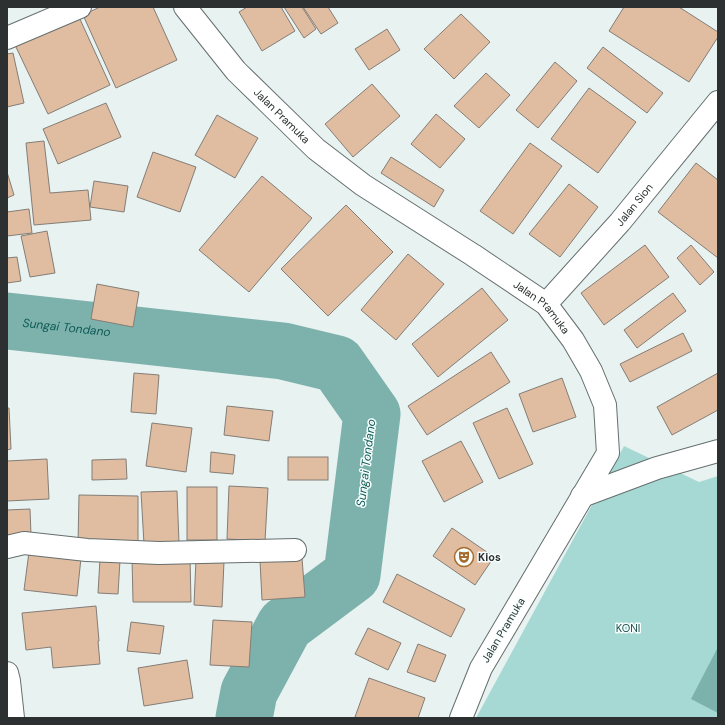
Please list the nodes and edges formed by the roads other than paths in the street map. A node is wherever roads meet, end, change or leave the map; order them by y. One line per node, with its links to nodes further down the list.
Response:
1 (80, 7): 3 (street)
2 (185, 7): 5 (street, Jalan Pramuka)
3 (7, 38)
4 (718, 102): 5 (street, Jalan Sion)
5 (546, 304): 7 (street, Jalan Pramuka)
6 (718, 451): 7 (street)
7 (582, 496): 12 (street, Jalan Pramuka)
8 (7, 547): 9 (street)
9 (295, 550)
10 (7, 673): 11 (street)
11 (13, 718)
12 (461, 718)

